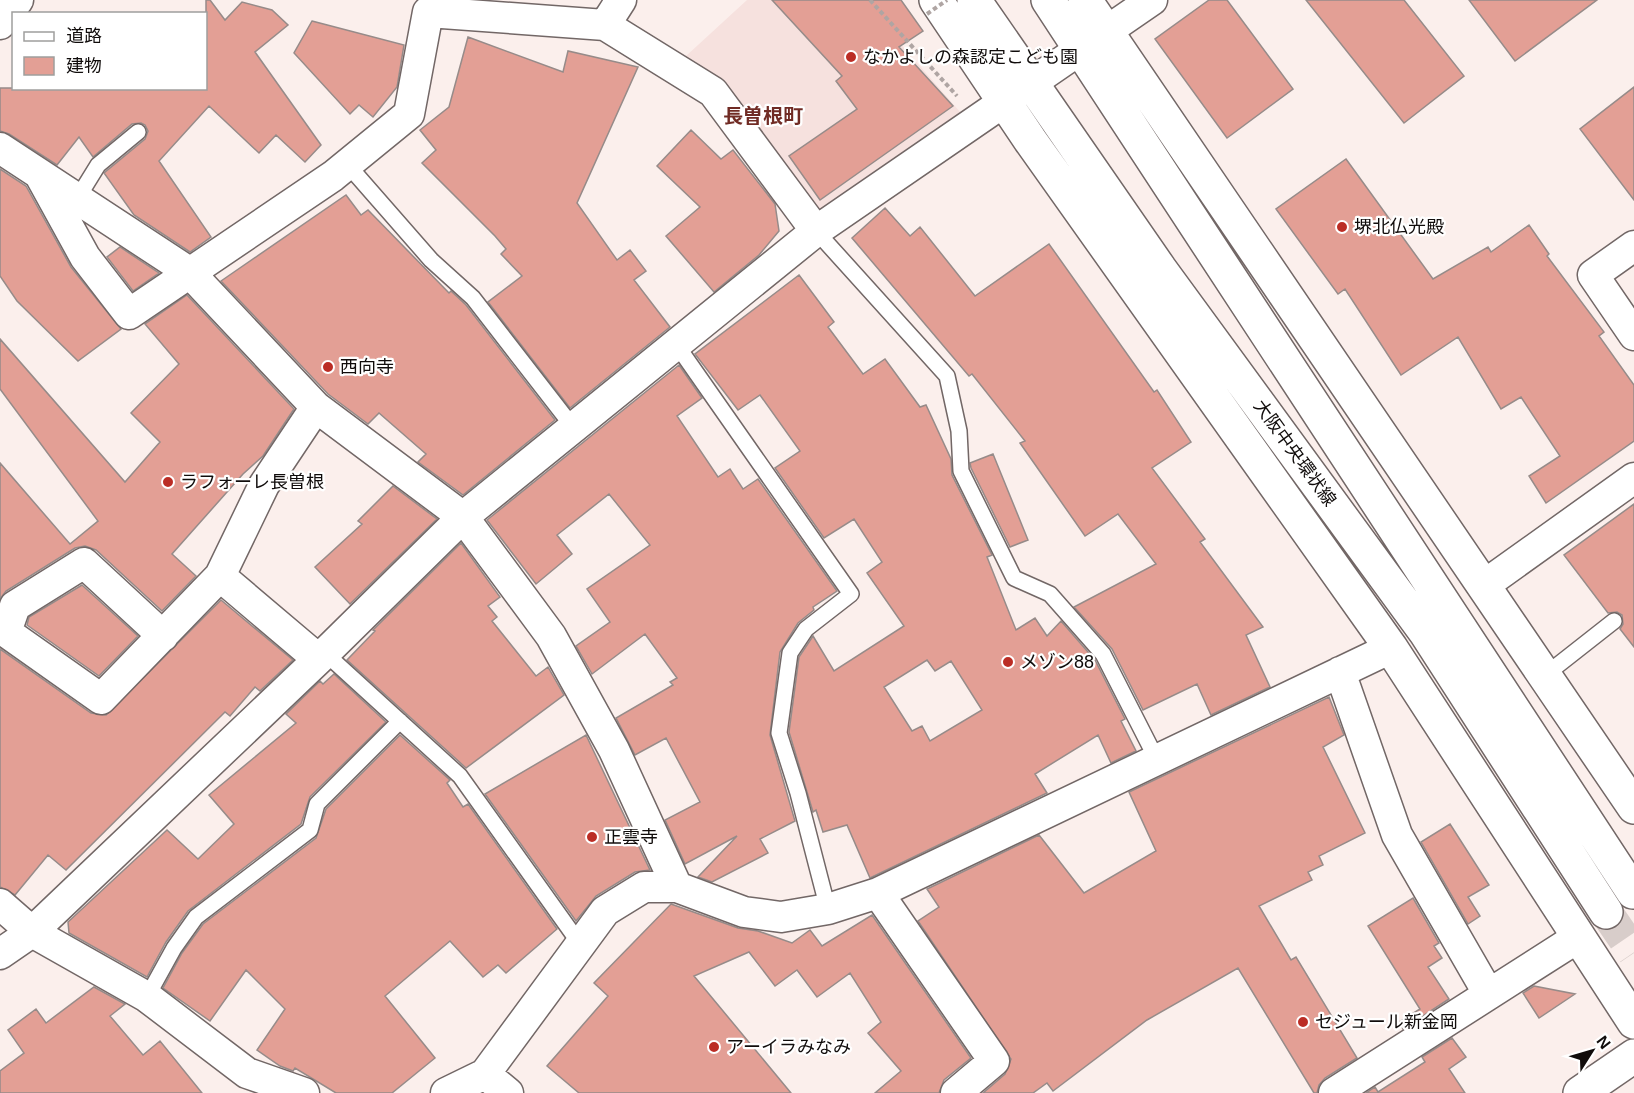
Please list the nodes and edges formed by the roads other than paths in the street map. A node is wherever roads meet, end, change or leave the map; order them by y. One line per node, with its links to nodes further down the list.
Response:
1 (18, 0): 8 (street)
2 (621, 0): 9 (street)
3 (974, 0): 11 (main road, 大阪中央環状線)
4 (1048, 0): 10 (main road)
5 (1085, 0): 10 (main road)
6 (1152, 0): 10 (street)
7 (931, 7): 12 (main road)
8 (0, 24)
9 (606, 25): 15 (street); 18 (street)
10 (1094, 41): 11 (street); 28 (main road); 39 (main road)
11 (1033, 82): 12 (street); 43 (main road, 大阪中央環状線)
12 (994, 109): 18 (street); 31 (main road)
13 (138, 132): 17 (lane)
14 (0, 148): 16 (street)
15 (347, 164): 20 (street); 24 (lane)
16 (39, 173): 17 (street); 20 (street)
17 (77, 199): 20 (street)
18 (816, 231): 22 (street); 36 (lane)
19 (1634, 246): 21 (street)
20 (189, 272): 23 (street)
21 (1634, 335)
22 (676, 344): 24 (street); 42 (lane)
23 (316, 407): 26 (street); 27 (street)
24 (573, 427): 26 (street)
25 (1634, 478): 28 (street)
26 (462, 517): 32 (street); 38 (street)
27 (220, 576): 30 (street); 32 (street)
28 (1482, 586): 34 (main road)
29 (1614, 621): 34 (lane)
30 (163, 636): 30 (street)
31 (1391, 648): 33 (street); 45 (main road)
32 (322, 656): 35 (lane); 44 (street)
33 (1340, 672): 36 (street); 48 (street)
34 (1544, 676): 37 (main road)
35 (400, 721): 46 (lane); 49 (lane)
36 (1156, 758): 40 (street)
37 (1634, 807)
38 (677, 887): 42 (street); 46 (street)
39 (1633, 892)
40 (879, 893): 42 (street); 57 (street)
41 (0, 904): 44 (street)
42 (828, 909)
43 (1606, 912)
44 (32, 932): 47 (street); 49 (street)
45 (1577, 938): 48 (street); 50 (main road)
46 (580, 944): 52 (street)
47 (0, 954)
48 (1488, 993): 58 (street)
49 (147, 997): 53 (street)
50 (1634, 1022)
51 (1634, 1056): 59 (main road)
52 (485, 1074): 55 (street); 56 (street)
53 (250, 1083): 54 (street)
54 (303, 1093)
55 (446, 1093)
56 (508, 1093)
57 (956, 1093)
58 (1334, 1093)
59 (1580, 1093)

